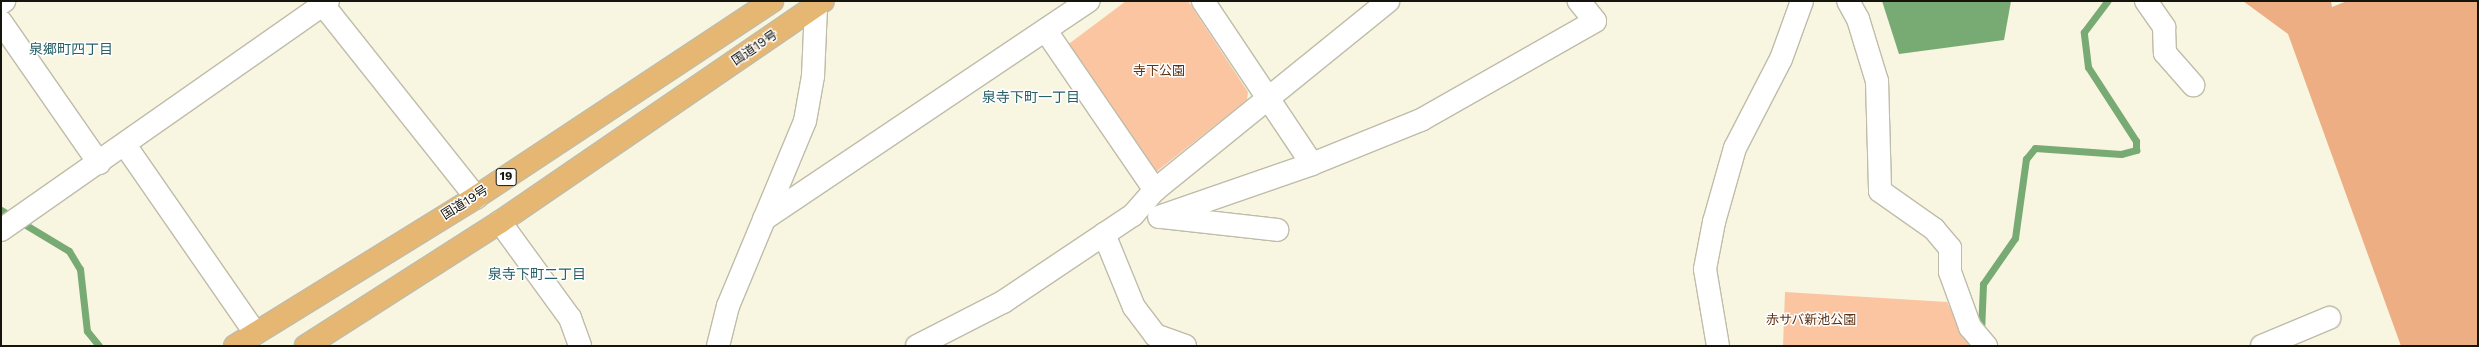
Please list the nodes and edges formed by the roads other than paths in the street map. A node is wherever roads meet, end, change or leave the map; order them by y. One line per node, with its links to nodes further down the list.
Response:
1 (4, 1): 11 (street)
2 (772, 1): 21 (highway, 国道19号 / 19)
3 (1089, 1): 14 (street)
4 (1203, 1): 16 (street)
5 (1388, 1): 16 (street)
6 (1579, 1): 19 (street)
7 (1802, 1): 37 (street)
8 (1848, 1): 38 (street)
9 (2146, 1): 15 (street)
10 (324, 2): 17 (street); 21 (street)
11 (1, 3)
12 (820, 3): 24 (street); 25 (highway, 国道19号 / 19)
13 (1, 22): 18 (street)
14 (1046, 31): 20 (street); 24 (street)
15 (2193, 85)
16 (1268, 98): 19 (street); 20 (street)
17 (125, 145): 18 (street); 30 (street)
18 (99, 163): 26 (street)
19 (1312, 164): 23 (street)
20 (1156, 190): 22 (street)
21 (476, 197): 30 (highway, 国道19号 / 19)
22 (1133, 215): 23 (street); 28 (street)
23 (1159, 217): 27 (street)
24 (764, 219): 34 (street)
25 (500, 222): 32 (highway, 国道19号 / 19); 33 (street)
26 (6, 226)
27 (1277, 230)
28 (1104, 234): 35 (street); 36 (street)
29 (2329, 318): 39 (street)
30 (255, 333): 31 (highway, 国道19号 / 19)
31 (235, 346)
32 (306, 346)
33 (580, 346)
34 (718, 346)
35 (917, 346)
36 (1185, 346)
37 (1718, 346)
38 (1986, 346)
39 (2262, 346)

